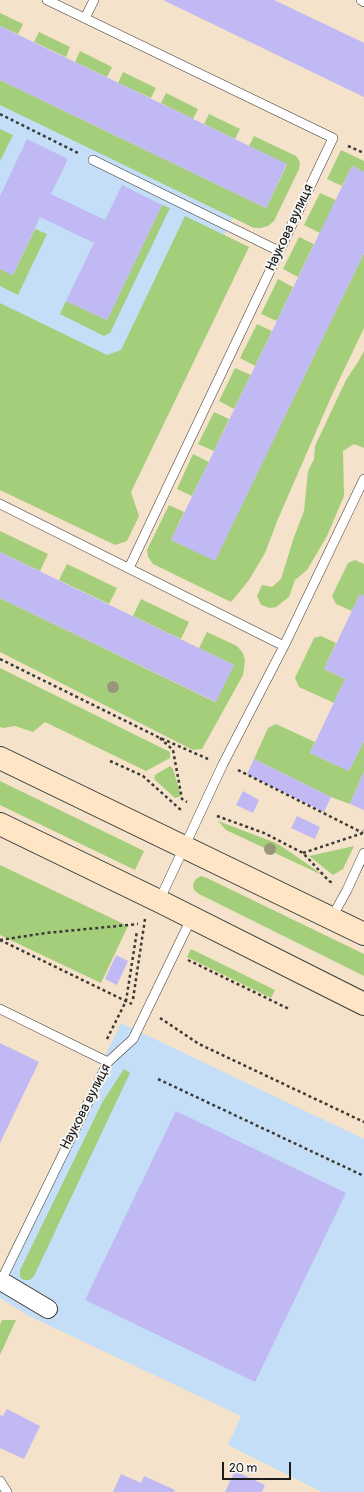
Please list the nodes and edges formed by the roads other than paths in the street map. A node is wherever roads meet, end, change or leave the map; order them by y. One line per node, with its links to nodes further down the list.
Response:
1 (47, 0): 5 (lane, Наукова вулиця)
2 (94, 0): 5 (lane)
3 (360, 0): 4 (lane)
4 (364, 2)
5 (84, 18): 7 (lane, Наукова вулиця)
6 (93, 160): 7 (lane)
7 (279, 251): 10 (lane, Наукова вулиця)
8 (364, 479): 11 (lane)
9 (0, 504): 10 (lane)
10 (129, 568): 11 (lane)
11 (284, 646): 14 (lane)
12 (0, 758): 14 (main road)
13 (0, 824): 16 (main road)
14 (183, 847): 16 (lane); 18 (main road)
15 (364, 853): 18 (lane)
16 (159, 901): 17 (main road)
17 (192, 918): 20 (main road); 22 (lane, Наукова вулиця)
18 (331, 918): 19 (main road)
19 (364, 934)
20 (364, 1004)
21 (0, 1010): 22 (lane)
22 (108, 1062): 23 (lane, Наукова вулиця)
23 (0, 1282): 24 (street)
24 (48, 1309)
25 (0, 1481): 26 (lane)
26 (7, 1492)

